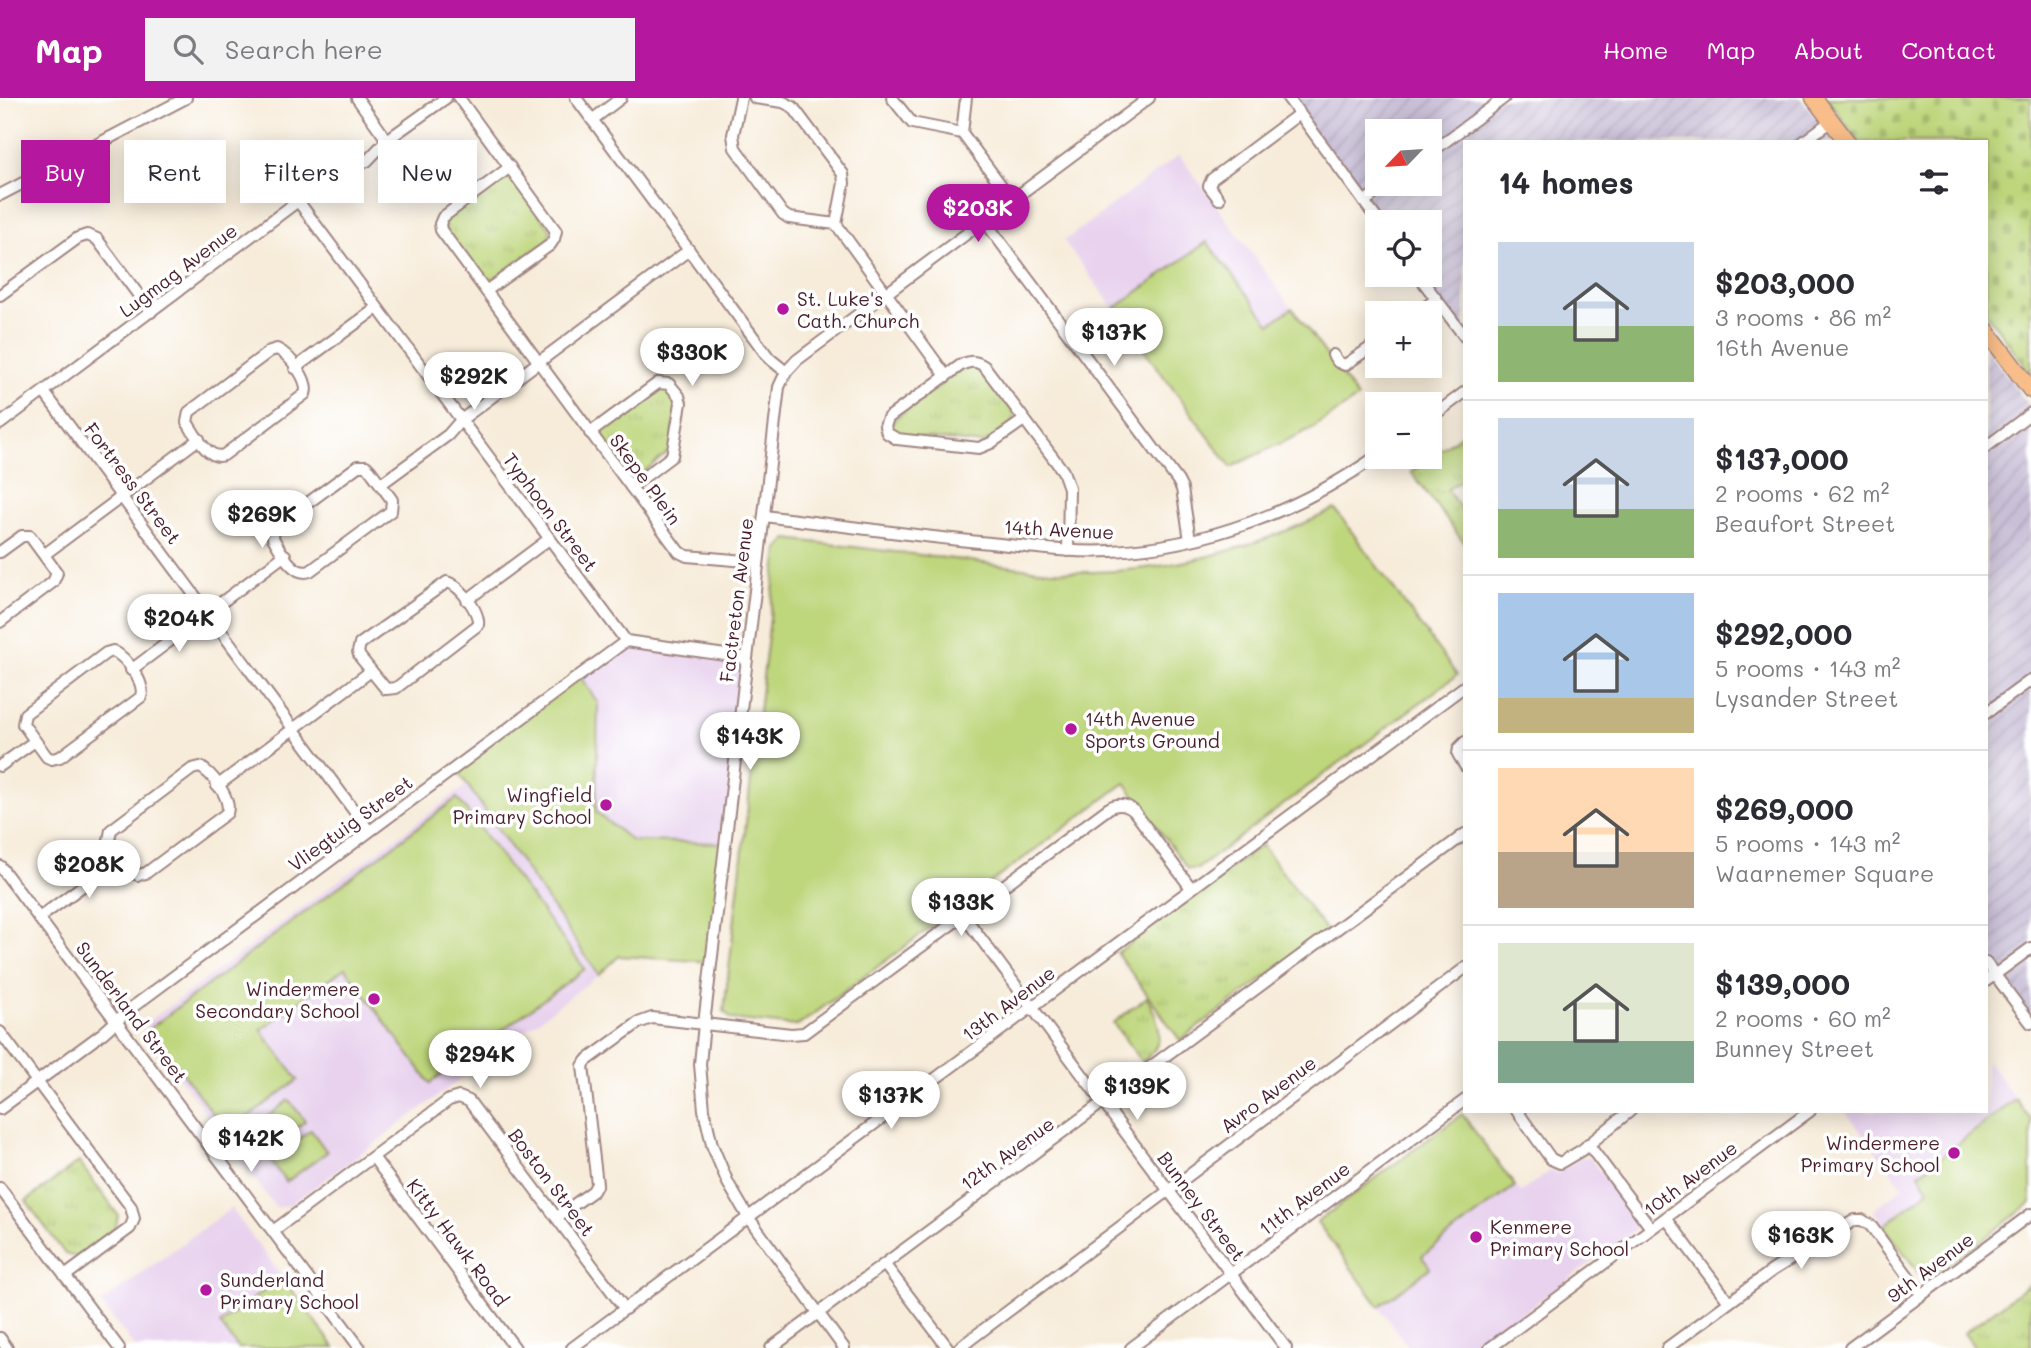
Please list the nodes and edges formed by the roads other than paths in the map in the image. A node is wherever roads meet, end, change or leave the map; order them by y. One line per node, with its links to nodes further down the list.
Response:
1 (186, 98): 27 (street)
2 (357, 98): 20 (street)
3 (446, 98): 20 (street, Lugmag Avenue)
4 (458, 98): 26 (street)
5 (576, 98): 17 (street)
6 (621, 98): 17 (street)
7 (741, 98): 36 (street)
8 (755, 98): 36 (street)
9 (892, 98): 19 (street)
10 (966, 98): 19 (street)
11 (1149, 98): 15 (street)
12 (1288, 98): 16 (street)
13 (1504, 98): 23 (street)
14 (1814, 98): 18 (main road)
15 (1135, 102): 29 (street)
16 (1299, 114): 30 (street); 31 (street)
17 (592, 120): 37 (street)
18 (1831, 121): 21 (street); 22 (main road)
19 (962, 133): 29 (street)
20 (387, 140)
21 (1806, 140)
22 (1845, 140)
23 (1442, 144)
24 (378, 149): 25 (street, Lugmag Avenue)
25 (364, 162)
26 (510, 167): 39 (street); 39 (street, Skepe Plein)
27 (0, 195)
28 (1372, 196): 31 (street)
29 (1012, 200): 35 (street)
30 (1219, 200)
31 (1364, 202): 34 (street)
32 (295, 203): 45 (street, Lugmag Avenue)
33 (299, 203): 44 (street, Typhoon Street)
34 (1370, 210)
35 (984, 220): 40 (street); 71 (street)
36 (835, 224): 40 (street)
37 (689, 250): 50 (street); 52 (street)
38 (1427, 287): 42 (street)
39 (486, 291): 50 (street, Skepe Plein)
40 (886, 294): 52 (street); 53 (street)
41 (0, 295): 45 (street)
42 (1436, 299): 43 (street); 47 (street)
43 (1433, 301)
44 (377, 308): 51 (street); 59 (street, Typhoon Street)
45 (151, 313): 55 (street, Lugmag Avenue)
46 (1988, 333): 54 (main road)
47 (1463, 334)
48 (1365, 351): 49 (street)
49 (1333, 355)
50 (538, 362): 59 (street); 62 (street, Skepe Plein)
51 (295, 368): 63 (street); 63 (street)
52 (786, 372): 69 (street, Factreton Avenue)
53 (946, 376): 60 (street); 60 (street)
54 (2031, 390)
55 (44, 392): 61 (street, Lugmag Avenue); 68 (street, Fortress Street)
56 (1463, 393): 57 (street)
57 (1442, 409)
58 (2031, 413): 64 (street)
59 (461, 420): 66 (street); 70 (street, Typhoon Street)
60 (1024, 420): 72 (street)
61 (0, 424)
62 (590, 433): 67 (street, Skepe Plein); 67 (street)
63 (199, 439): 68 (street)
64 (1988, 445)
65 (1365, 464): 71 (street, 14th Avenue)
66 (381, 484): 75 (street); 75 (street)
67 (631, 487): 76 (street, Skepe Plein)
68 (121, 496): 74 (street); 78 (street, Fortress Street)
69 (764, 516): 72 (street, 14th Avenue); 76 (street, Factreton Avenue)
70 (549, 539): 77 (street); 80 (street, Typhoon Street)
71 (1190, 540): 72 (street, 14th Avenue)
72 (1068, 551)
73 (0, 552): 74 (street)
74 (45, 554): 79 (street)
75 (285, 555): 78 (street)
76 (758, 562): 81 (street, Factreton Avenue)
77 (467, 600): 83 (street); 83 (street)
78 (208, 613): 82 (street); 87 (street, Fortress Street)
79 (0, 622)
80 (626, 641): 81 (street); 93 (street, Vliegtuig Street)
81 (747, 658): 106 (street, Factreton Avenue)
82 (131, 670): 88 (street); 88 (street)
83 (371, 671): 87 (street)
84 (2031, 680): 86 (street)
85 (1463, 688): 97 (street, 13th Avenue)
86 (1988, 712)
87 (293, 729): 92 (street); 93 (street, Fortress Street)
88 (35, 741): 91 (street)
89 (1463, 744): 90 (street)
90 (1463, 762)
91 (0, 766)
92 (217, 786): 95 (street); 95 (street)
93 (369, 831): 104 (street, Vliegtuig Street)
94 (1463, 835): 110 (street, 12th Avenue)
95 (122, 858): 99 (street)
96 (0, 866): 99 (street, Sunderland Street)
97 (1191, 888): 98 (street); 103 (street, 13th Avenue)
98 (964, 916): 103 (street, Bunney Street); 106 (street)
99 (39, 918): 104 (street, Sunderland Street)
100 (2031, 948): 102 (street)
101 (1463, 970): 118 (street, Avro Avenue)
102 (1991, 978): 105 (street)
103 (1032, 1007): 110 (street, Bunney Street); 121 (street, 13th Avenue)
104 (116, 1021): 108 (street, Vliegtuig Street); 124 (street, Sunderland Street)
105 (2031, 1023)
106 (704, 1024): 120 (street); 121 (street, Factreton Avenue)
107 (0, 1032): 108 (street)
108 (37, 1082): 111 (street, Vliegtuig Street); 127 (street)
109 (1463, 1101): 126 (street, 11th Avenue)
110 (1104, 1103): 118 (street, Bunney Street); 125 (street, 12th Avenue)
111 (0, 1109)
112 (1518, 1113): 115 (street)
113 (1627, 1113): 115 (street)
114 (1807, 1113): 122 (street, 10th Avenue)
115 (1588, 1144): 123 (street)
116 (373, 1157): 120 (street, Boston Street); 124 (street, Boston Street); 136 (street, Kitty Hawk Road)
117 (0, 1188): 127 (street)
118 (1168, 1191): 126 (street, Bunney Street); 141 (street, Avro Avenue)
119 (2031, 1214): 128 (street, 9th Avenue)
120 (557, 1217): 130 (street, Boston Street)
121 (748, 1217): 130 (street, 13th Avenue); 131 (street, Factreton Avenue)
122 (1666, 1218): 123 (street, 10th Avenue); 129 (street)
123 (1651, 1228): 144 (street, 10th Avenue)
124 (273, 1231): 135 (street, Sunderland Street)
125 (885, 1265): 131 (street, 12th Avenue); 140 (street)
126 (1231, 1274): 142 (street, 11th Avenue); 143 (street, Bunney Street)
127 (65, 1276): 134 (street)
128 (1922, 1295): 129 (street); 146 (street, 9th Avenue)
129 (1729, 1302): 145 (street)
130 (625, 1309): 137 (street, 13th Avenue)
131 (818, 1313): 138 (street, 12th Avenue); 139 (street, Factreton Avenue)
132 (0, 1338): 133 (street)
133 (7, 1348)
134 (119, 1348)
135 (360, 1348)
136 (515, 1348)
137 (572, 1348)
138 (771, 1348)
139 (844, 1348)
140 (948, 1348)
141 (959, 1348)
142 (1130, 1348)
143 (1286, 1348)
144 (1490, 1348)
145 (1667, 1348)
146 (1850, 1348)

